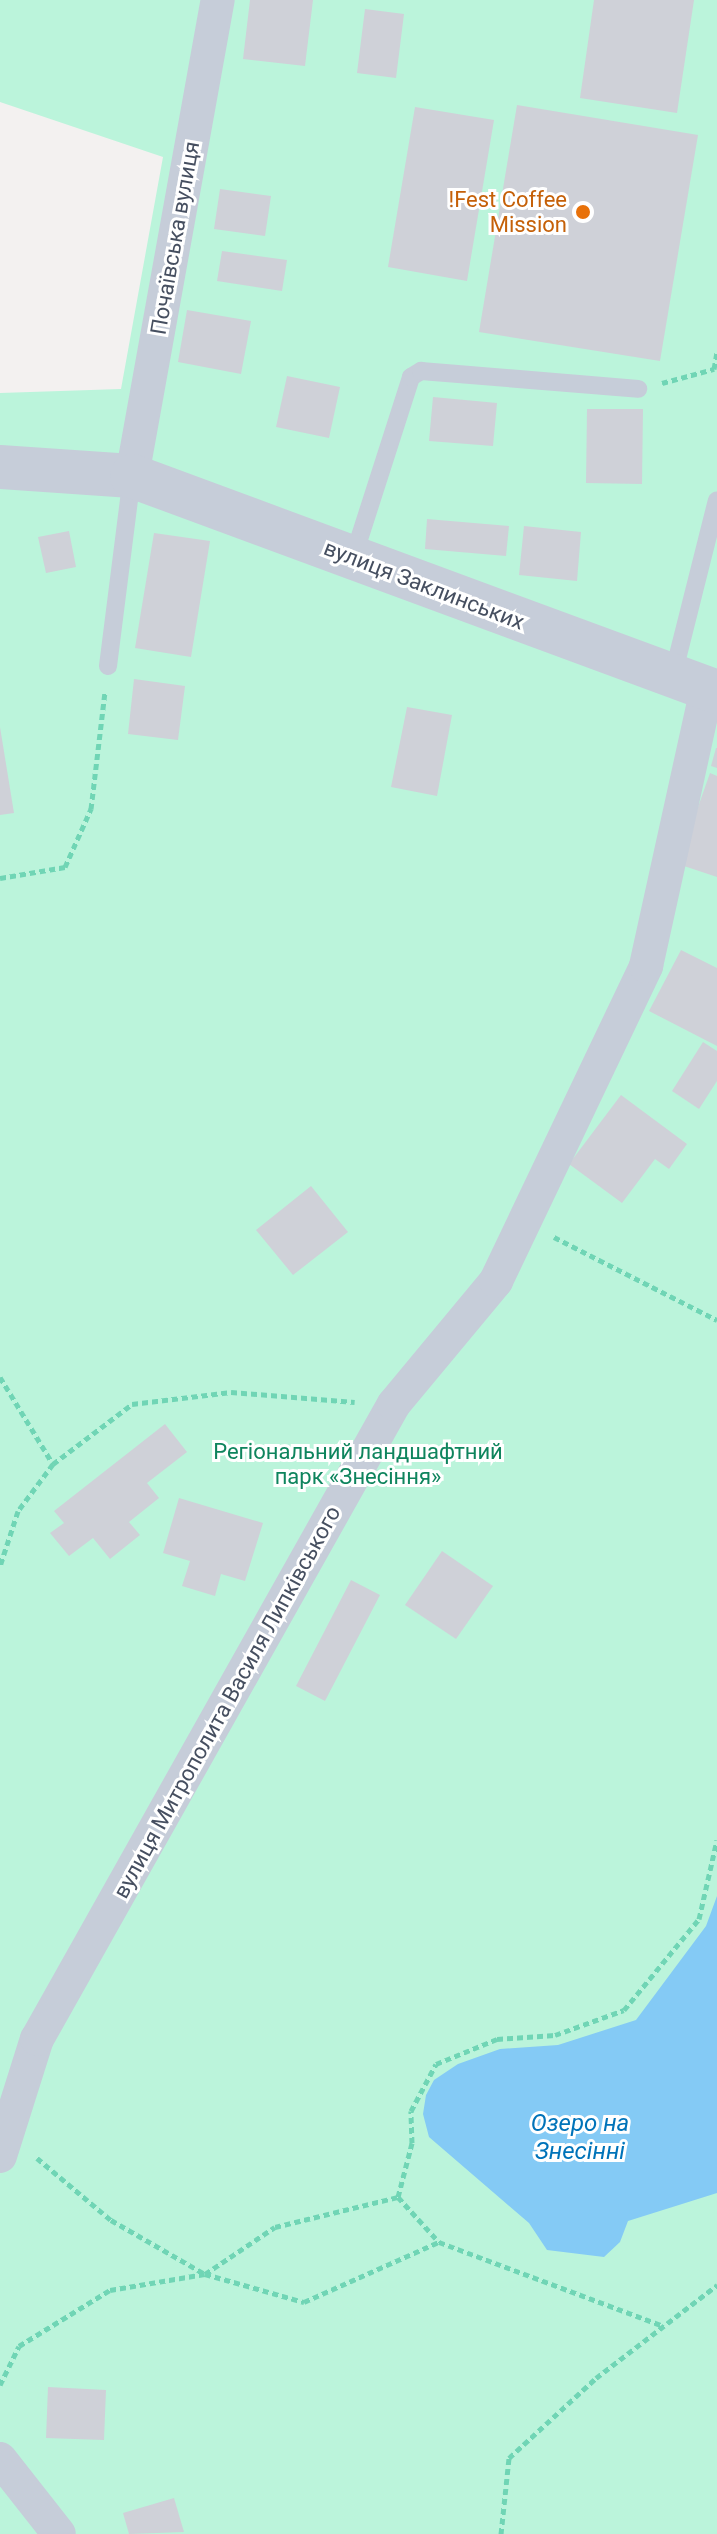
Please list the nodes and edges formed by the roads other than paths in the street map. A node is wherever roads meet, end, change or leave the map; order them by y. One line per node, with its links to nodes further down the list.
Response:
1 (218, 0): 4 (street, Почаївська вулиця)
2 (638, 389): 6 (lane)
3 (0, 467): 4 (street, вулиця Заклинських)
4 (132, 476): 6 (street, вулиця Заклинських); 8 (lane)
5 (717, 500): 7 (lane)
6 (353, 558): 9 (street, вулиця Заклинських)
7 (708, 574): 9 (lane)
8 (108, 666)
9 (699, 686): 10 (street, вулиця Митрополита Василя Липківського)
10 (2, 2142)
11 (0, 2459): 12 (street)
12 (59, 2534)

